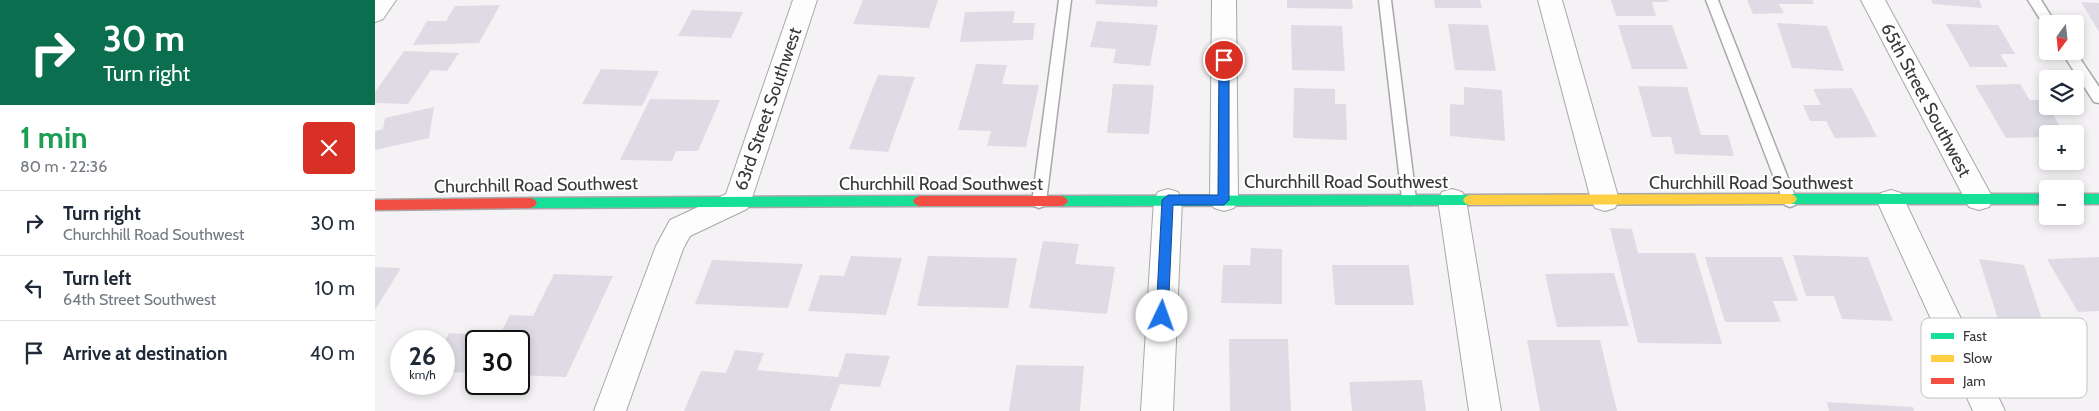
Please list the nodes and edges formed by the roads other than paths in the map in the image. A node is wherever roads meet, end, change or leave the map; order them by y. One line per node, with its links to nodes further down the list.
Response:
1 (384, 0): 10 (street)
2 (805, 0): 23 (street, 63rd Street Southwest)
3 (1065, 0): 26 (lane)
4 (1224, 0): 20 (street)
5 (1385, 0): 14 (lane)
6 (1550, 0): 22 (street)
7 (1712, 0): 24 (lane)
8 (1873, 0): 15 (street, 65th Street Southwest)
9 (2034, 0): 11 (lane)
10 (375, 13)
11 (2044, 15)
12 (2074, 60): 13 (lane)
13 (2099, 98)
14 (1409, 199): 20 (street, Churchhill Road Southwest); 21 (street, Churchhill Road Southwest)
15 (1979, 199): 16 (street, Churchhill Road Southwest); 25 (street, Churchhill Road Southwest)
16 (2039, 199)
17 (2084, 199): 18 (street)
18 (2099, 199)
19 (1168, 200): 20 (street, Churchhill Road Southwest); 26 (street, Churchhill Road Southwest); 31 (street)
20 (1224, 200)
21 (1452, 200): 22 (street, Churchhill Road Southwest); 32 (street)
22 (1605, 200): 24 (street, Churchhill Road Southwest)
23 (737, 201): 26 (street, Churchhill Road Southwest); 27 (street, Churchhill Road Southwest); 30 (street, 63rd Street Southwest)
24 (1790, 201): 25 (street, Churchhill Road Southwest)
25 (1891, 201): 28 (street)
26 (1039, 202)
27 (375, 204)
28 (1946, 318)
29 (1983, 398): 33 (street)
30 (610, 411)
31 (1157, 411)
32 (1485, 411)
33 (1989, 411)

